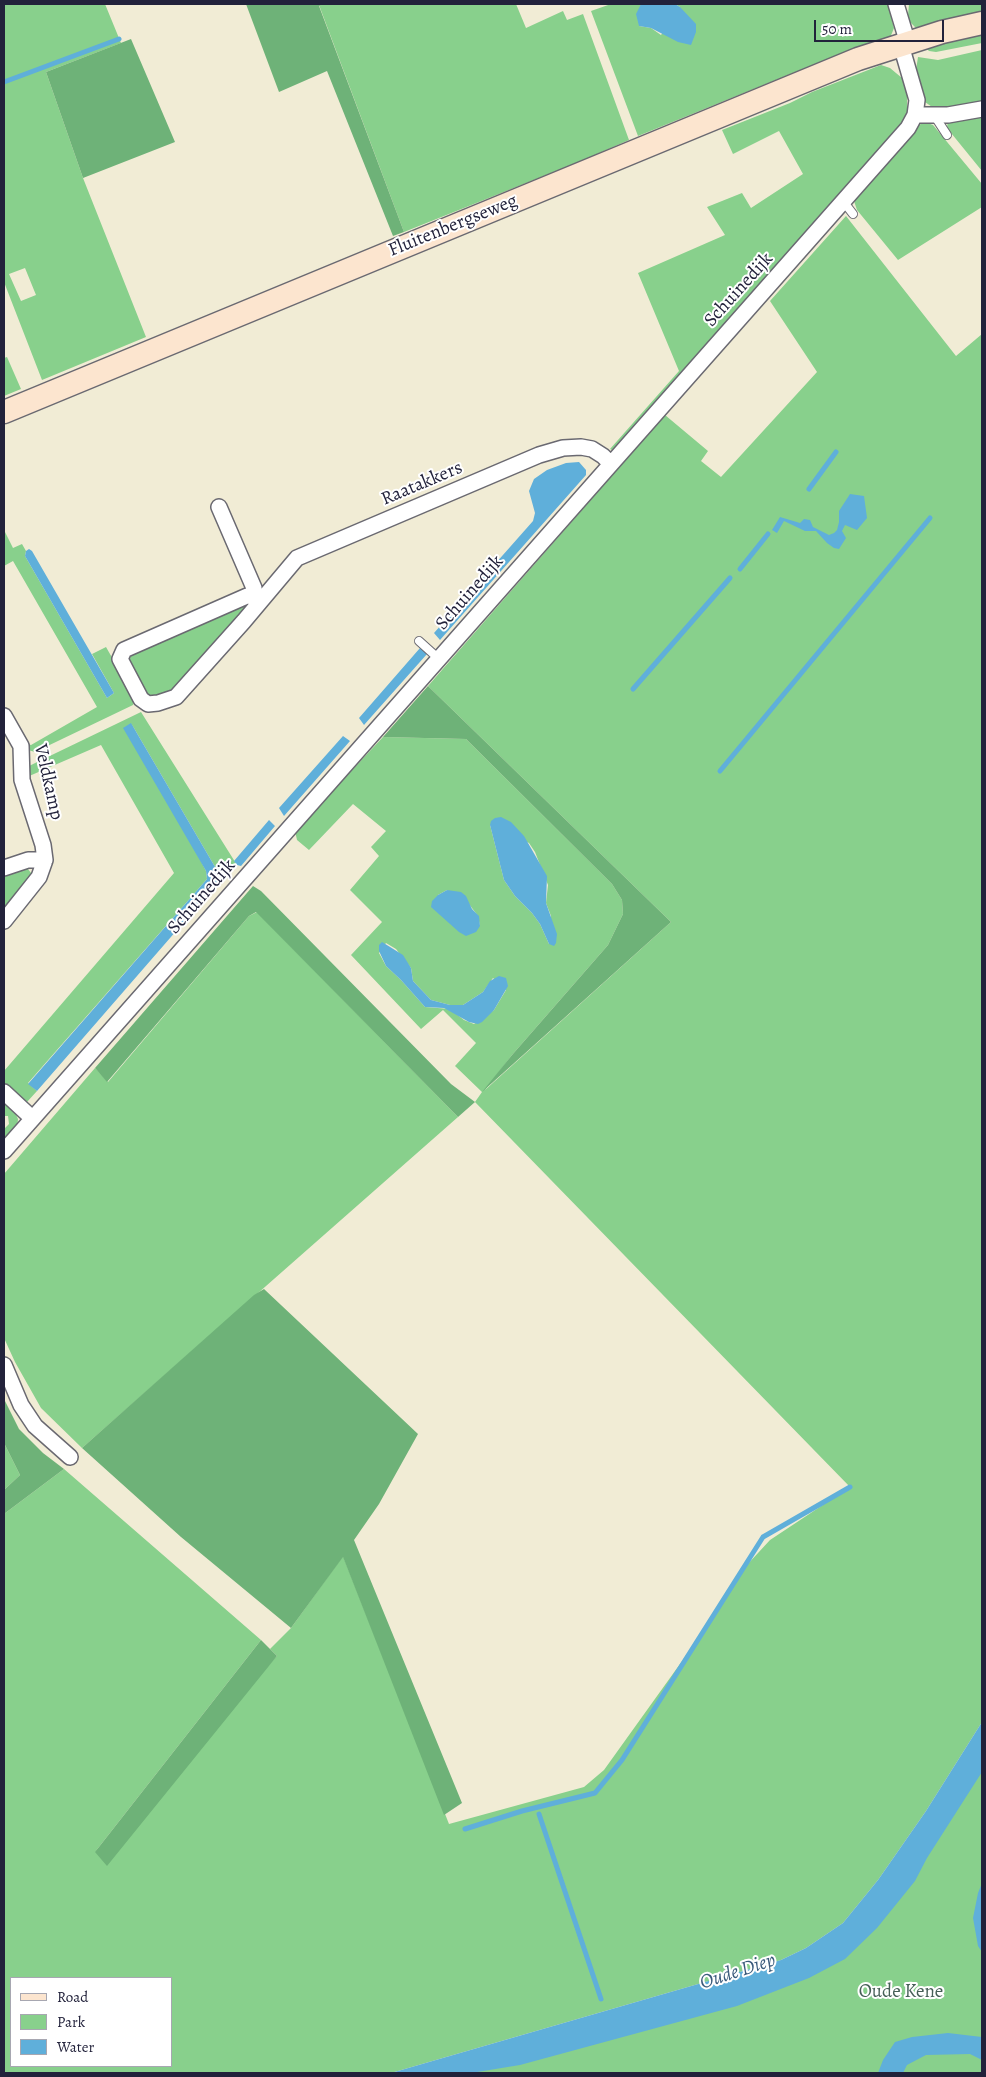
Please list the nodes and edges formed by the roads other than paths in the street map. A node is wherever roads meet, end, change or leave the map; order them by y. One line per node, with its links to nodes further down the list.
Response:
1 (896, 4): 3 (street)
2 (982, 23): 3 (street, Fluitenbergseweg)
3 (904, 44): 5 (street); 10 (street, Fluitenbergseweg)
4 (982, 109): 6 (street)
5 (915, 115): 6 (street); 8 (street, Schuinedijk)
6 (934, 115): 7 (lane)
7 (947, 135)
8 (843, 201): 9 (lane); 11 (street, Schuinedijk)
9 (853, 214)
10 (4, 412)
11 (611, 464): 13 (street, Raatakkers); 15 (street, Schuinedijk)
12 (219, 506): 13 (street)
13 (257, 598): 13 (street, Raatakkers)
14 (419, 641): 15 (lane)
15 (439, 659): 21 (street, Schuinedijk)
16 (4, 716): 17 (street, Veldkamp)
17 (45, 860): 18 (street); 19 (street)
18 (4, 868)
19 (4, 921)
20 (4, 1092): 21 (street)
21 (32, 1118): 22 (street, Schuinedijk)
22 (4, 1151)
23 (4, 1365): 24 (street)
24 (70, 1457)

